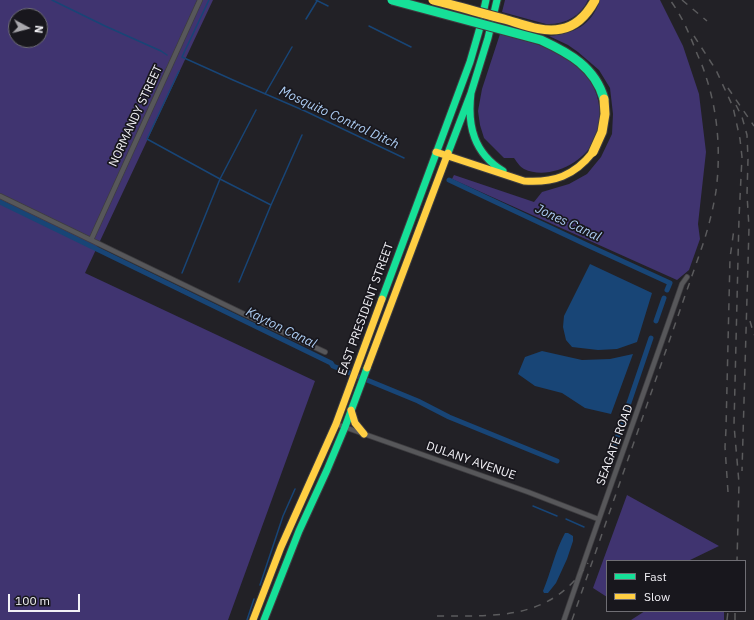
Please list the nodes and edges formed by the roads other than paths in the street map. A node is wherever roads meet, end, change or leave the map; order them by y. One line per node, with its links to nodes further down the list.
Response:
1 (200, 0): 12 (street, NORMANDY STREET)
2 (392, 0): 10 (main road, bridge)
3 (433, 0): 6 (main road, bridge)
4 (486, 0): 8 (main road, EAST PRESIDENT STREET)
5 (497, 0): 7 (main road, EAST PRESIDENT STREET)
6 (595, 0)
7 (471, 93): 9 (main road, EAST PRESIDENT STREET); 10 (main road)
8 (436, 152): 9 (main road); 15 (main road, EAST PRESIDENT STREET)
9 (447, 155): 10 (main road); 15 (main road, EAST PRESIDENT STREET)
10 (524, 181)
11 (0, 196): 12 (street)
12 (91, 240): 14 (street)
13 (687, 277): 20 (street, SEAGATE ROAD)
14 (325, 352)
15 (359, 377): 16 (main road, EAST PRESIDENT STREET); 17 (main road, EAST PRESIDENT STREET)
16 (351, 410): 17 (main road, EAST PRESIDENT STREET); 18 (main road)
17 (340, 426): 18 (street, DULANY AVENUE); 19 (main road, EAST PRESIDENT STREET); 21 (main road, EAST PRESIDENT STREET)
18 (364, 434): 20 (street, DULANY AVENUE)
19 (306, 490): 21 (main road); 22 (main road, EAST PRESIDENT STREET)
20 (598, 519): 24 (street, SEAGATE ROAD)
21 (299, 531): 23 (main road, EAST PRESIDENT STREET)
22 (253, 620)
23 (264, 620)
24 (564, 620)

